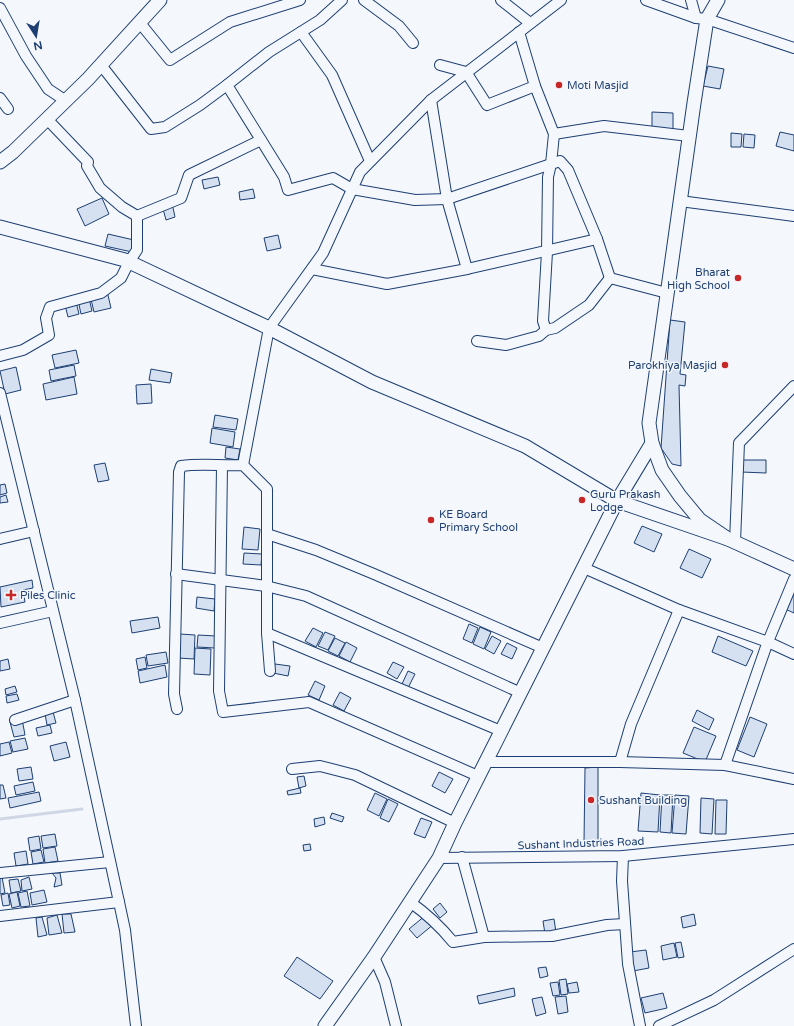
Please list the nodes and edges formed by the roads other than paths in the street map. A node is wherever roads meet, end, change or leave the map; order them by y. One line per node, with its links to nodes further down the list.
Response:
1 (160, 0): 14 (main road)
2 (300, 0): 14 (street)
3 (342, 0): 16 (street)
4 (364, 0): 18 (street)
5 (501, 0): 12 (street)
6 (515, 0): 12 (street)
7 (561, 0): 15 (street)
8 (646, 0): 13 (street)
9 (691, 0): 13 (street)
10 (718, 0): 13 (main road)
11 (0, 8): 27 (street)
12 (516, 12): 15 (street)
13 (702, 19): 19 (street); 31 (main road)
14 (140, 23): 20 (main road)
15 (530, 24): 17 (street)
16 (301, 32): 23 (street); 34 (street)
17 (519, 32): 22 (street); 24 (street)
18 (413, 43)
19 (794, 48)
20 (101, 65): 23 (street); 27 (main road)
21 (440, 65): 22 (street)
22 (466, 72): 24 (street); 26 (street)
23 (227, 85): 32 (street)
24 (535, 86): 30 (street)
25 (0, 98): 28 (street)
26 (431, 100): 34 (street); 37 (street)
27 (66, 101): 29 (main road)
28 (8, 109)
29 (47, 119): 33 (main road); 39 (street)
30 (554, 134): 31 (street); 35 (street)
31 (689, 136): 38 (main road)
32 (261, 140): 36 (street); 39 (street)
33 (0, 162)
34 (370, 162): 36 (street)
35 (551, 164): 37 (street); 42 (street); 43 (street)
36 (352, 189): 37 (street); 45 (street)
37 (447, 199): 46 (street)
38 (680, 200): 40 (street); 48 (main road)
39 (137, 216): 44 (street)
40 (794, 216)
41 (0, 227): 44 (main road)
42 (596, 239): 43 (street); 47 (street)
43 (546, 252): 46 (street); 50 (street)
44 (129, 262): 49 (main road); 52 (street)
45 (312, 269): 46 (street); 49 (street)
46 (467, 269)
47 (610, 278): 48 (street); 50 (street)
48 (667, 293): 55 (main road)
49 (270, 328): 56 (street); 58 (main road)
50 (546, 330): 51 (street)
51 (477, 341)
52 (0, 356)
53 (794, 386): 62 (street)
54 (0, 393): 59 (street)
55 (652, 443): 58 (main road); 62 (main road)
56 (243, 465): 57 (street); 60 (street)
57 (222, 466): 65 (street); 67 (street)
58 (617, 501): 62 (main road); 63 (main road)
59 (34, 531): 61 (street); 70 (street)
60 (267, 534): 68 (street); 74 (street)
61 (0, 539)
62 (731, 541): 64 (main road)
63 (584, 568): 69 (street); 74 (main road)
64 (794, 569)
65 (176, 574): 67 (street); 79 (street)
66 (794, 578): 73 (street)
67 (220, 580): 68 (street); 86 (street)
68 (266, 586): 72 (street); 77 (street)
69 (679, 610): 73 (street); 83 (street)
70 (53, 611): 71 (street); 78 (street)
71 (0, 623)
72 (267, 633): 76 (street); 81 (street)
73 (768, 642): 75 (street); 84 (street)
74 (543, 648): 77 (main road)
75 (794, 654)
76 (270, 671)
77 (521, 693): 81 (main road)
78 (75, 700): 80 (street); 93 (street)
79 (177, 709)
80 (15, 720)
81 (501, 731): 82 (main road)
82 (486, 762): 83 (street); 86 (main road)
83 (620, 762): 84 (street)
84 (725, 765): 87 (street)
85 (292, 769): 88 (street)
86 (478, 776): 88 (main road)
87 (794, 779)
88 (455, 822): 92 (main road)
89 (794, 839): 90 (street, Sushant Industries Road)
90 (623, 856): 91 (street, Sushant Industries Road); 98 (street)
91 (462, 857): 92 (street, Sushant Industries Road); 99 (street)
92 (439, 858): 96 (main road)
93 (110, 862): 94 (street); 95 (street)
94 (0, 873)
95 (119, 902): 97 (street); 102 (street)
96 (410, 902): 99 (street); 101 (main road)
97 (0, 916)
98 (625, 924): 99 (street); 105 (street)
99 (484, 937)
100 (794, 949): 106 (street)
101 (374, 957): 103 (main road); 104 (street)
102 (136, 1026)
103 (325, 1026)
104 (396, 1026)
105 (640, 1026)
106 (659, 1026)

